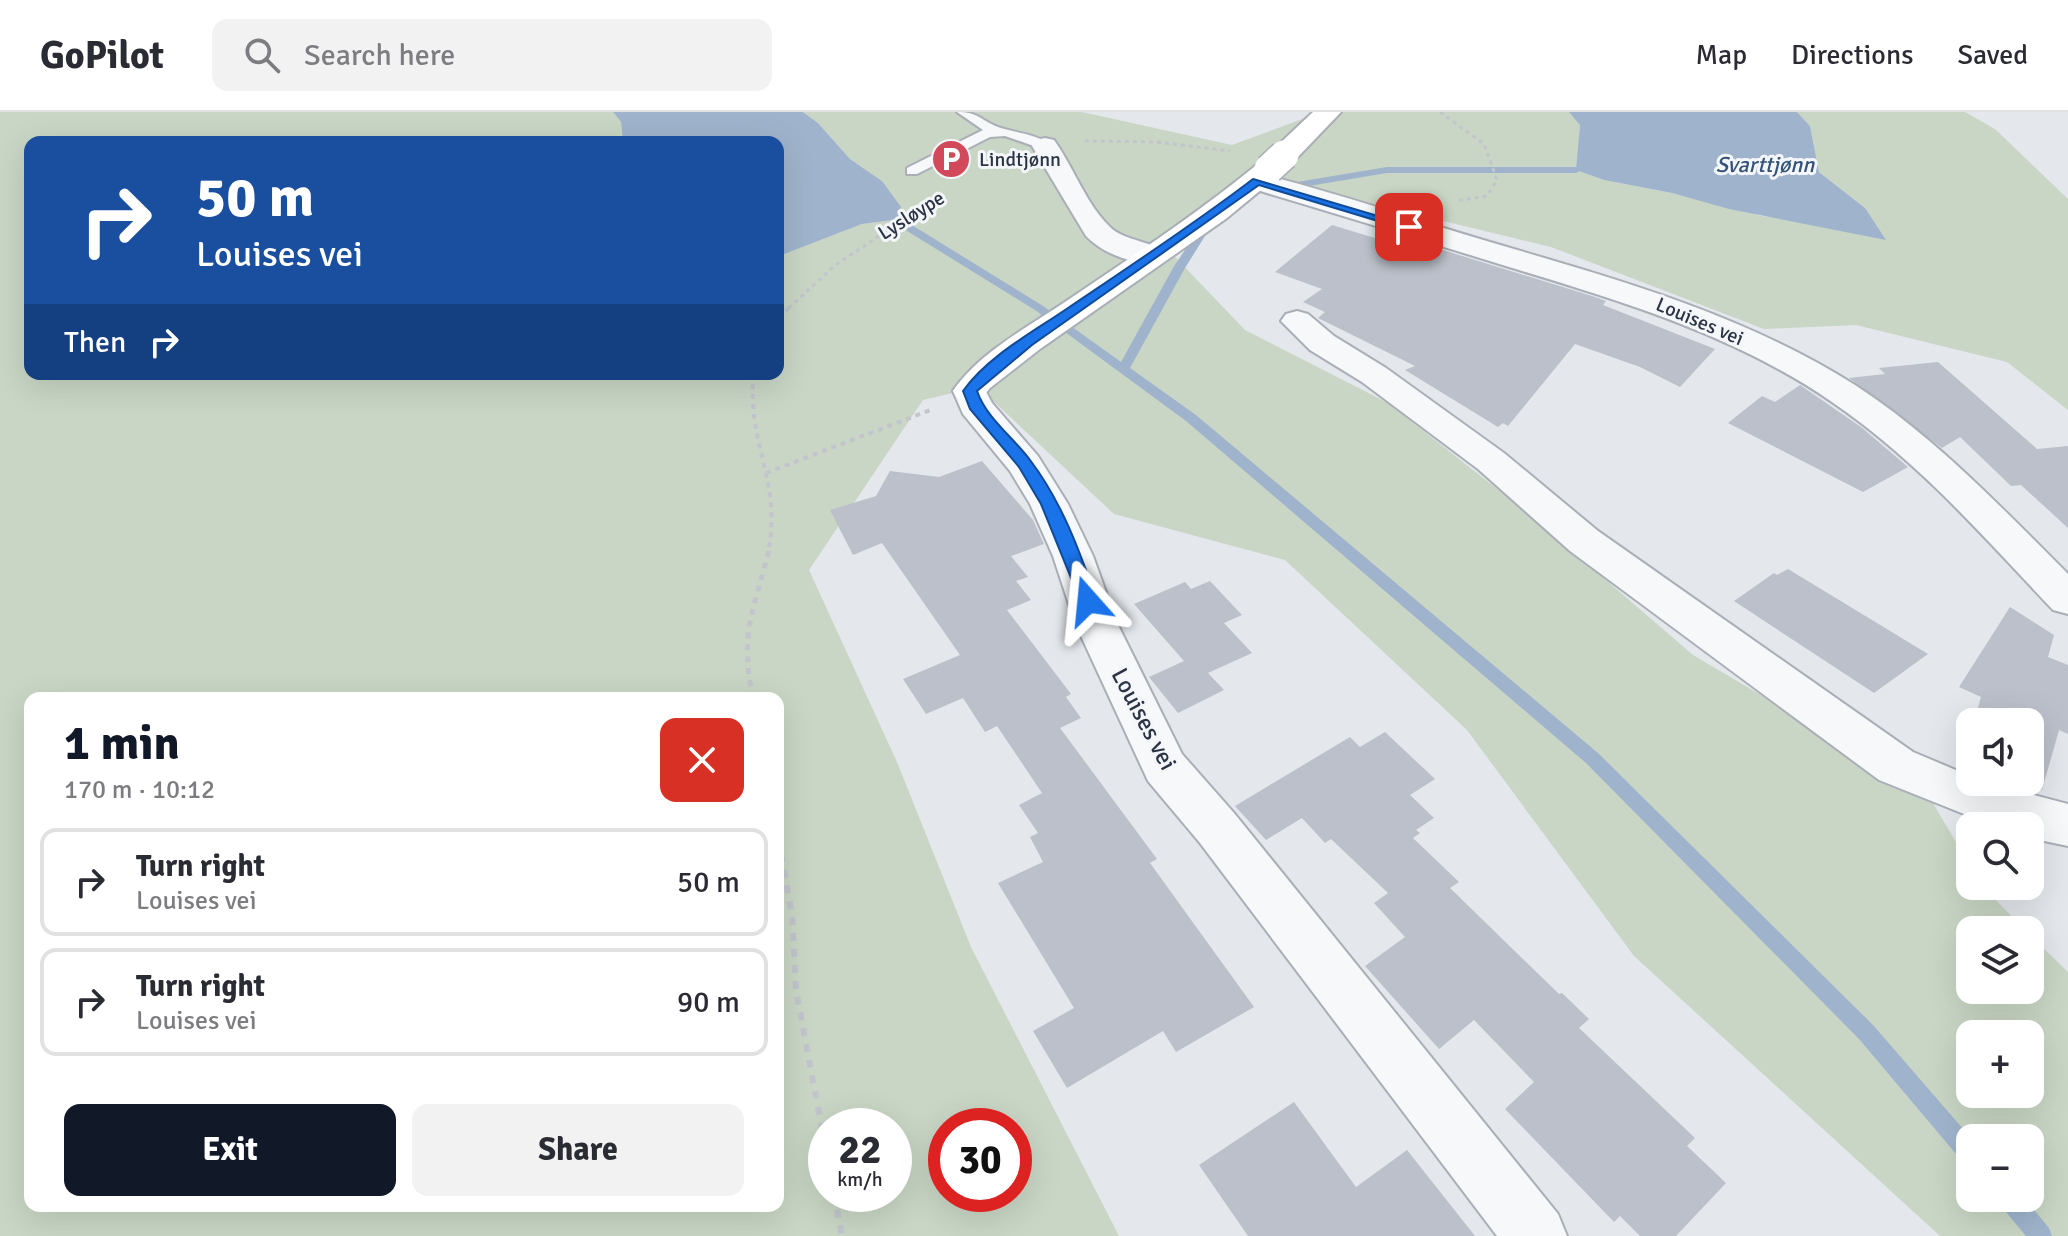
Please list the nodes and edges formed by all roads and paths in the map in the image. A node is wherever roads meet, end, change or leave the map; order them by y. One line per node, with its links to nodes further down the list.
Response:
1 (964, 112): 4 (lane)
2 (1328, 112): 7 (street)
3 (1440, 112): 10 (path)
4 (995, 131): 5 (lane); 8 (lane)
5 (1045, 146): 6 (path); 11 (street)
6 (1239, 153)
7 (1270, 169): 11 (street); 17 (street, Louises vei)
8 (912, 171)
9 (940, 196): 12 (path, Lysløype)
10 (1449, 200)
11 (1151, 255): 15 (street)
12 (784, 312)
13 (1297, 321): 19 (street)
14 (754, 380): 16 (path)
15 (970, 391): 16 (path); 24 (street, Louises vei)
16 (766, 473): 18 (path)
17 (2068, 599)
18 (752, 692)
19 (2068, 825)
20 (784, 872): 21 (path)
21 (818, 1108)
22 (837, 1212): 23 (path)
23 (842, 1236)
24 (1536, 1236)

